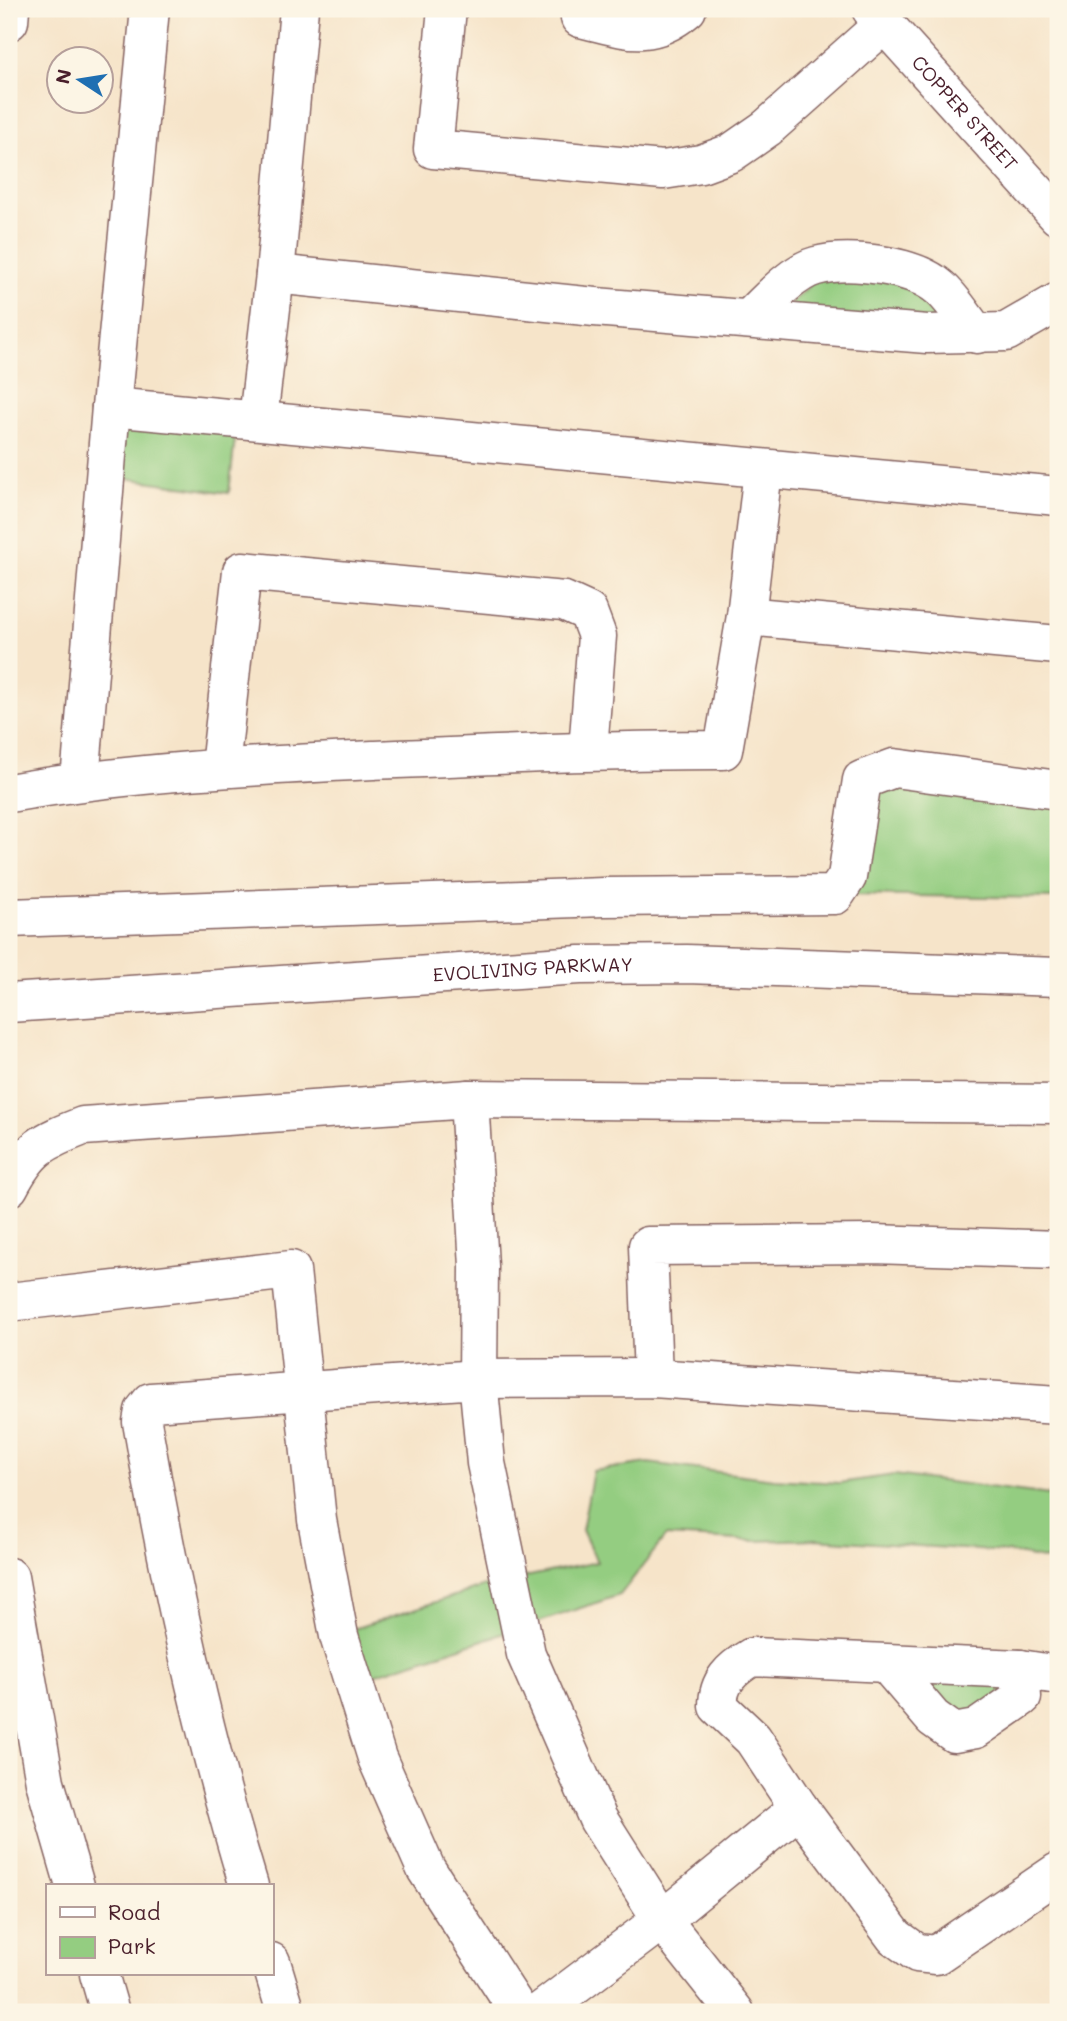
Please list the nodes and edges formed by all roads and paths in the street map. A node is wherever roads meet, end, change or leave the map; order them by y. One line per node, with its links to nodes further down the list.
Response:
1 (10, 9): 8 (street)
2 (150, 9): 14 (street)
3 (299, 9): 10 (street)
4 (447, 9): 7 (street)
5 (582, 9): 6 (street)
6 (687, 9)
7 (878, 16): 9 (street, COPPER STREET)
8 (9, 21)
9 (1058, 216)
10 (275, 274): 12 (street); 15 (street)
11 (1058, 302): 13 (street)
12 (749, 319): 13 (street); 13 (street)
13 (977, 334)
14 (111, 407): 15 (street); 22 (street)
15 (258, 419): 16 (street)
16 (763, 470): 17 (street); 18 (street)
17 (1058, 496)
18 (746, 616): 19 (street); 20 (street)
19 (1058, 645)
20 (588, 750): 21 (street); 21 (street)
21 (220, 767): 22 (street)
22 (80, 781): 24 (street)
23 (1058, 790): 25 (street)
24 (9, 793)
25 (9, 918)
26 (1058, 977): 27 (street, EVOLIVING PARKWAY)
27 (9, 1003)
28 (469, 1099): 29 (street); 30 (street); 34 (street)
29 (1058, 1104)
30 (9, 1187)
31 (1058, 1250): 33 (street)
32 (9, 1302): 35 (street)
33 (653, 1378): 34 (street); 36 (street)
34 (478, 1379): 35 (street); 45 (street)
35 (305, 1391): 44 (street); 50 (street)
36 (1058, 1405)
37 (9, 1577): 43 (street)
38 (887, 1664): 39 (street); 39 (street); 41 (street)
39 (1020, 1669): 40 (street)
40 (1058, 1675)
41 (799, 1808): 42 (street); 45 (street)
42 (1058, 1872)
43 (74, 1884)
44 (248, 1884)
45 (662, 1920): 51 (street); 52 (street)
46 (273, 1969): 49 (street)
47 (100, 1976): 48 (street)
48 (110, 2012)
49 (286, 2012)
50 (519, 2012)
51 (540, 2012)
52 (735, 2012)

